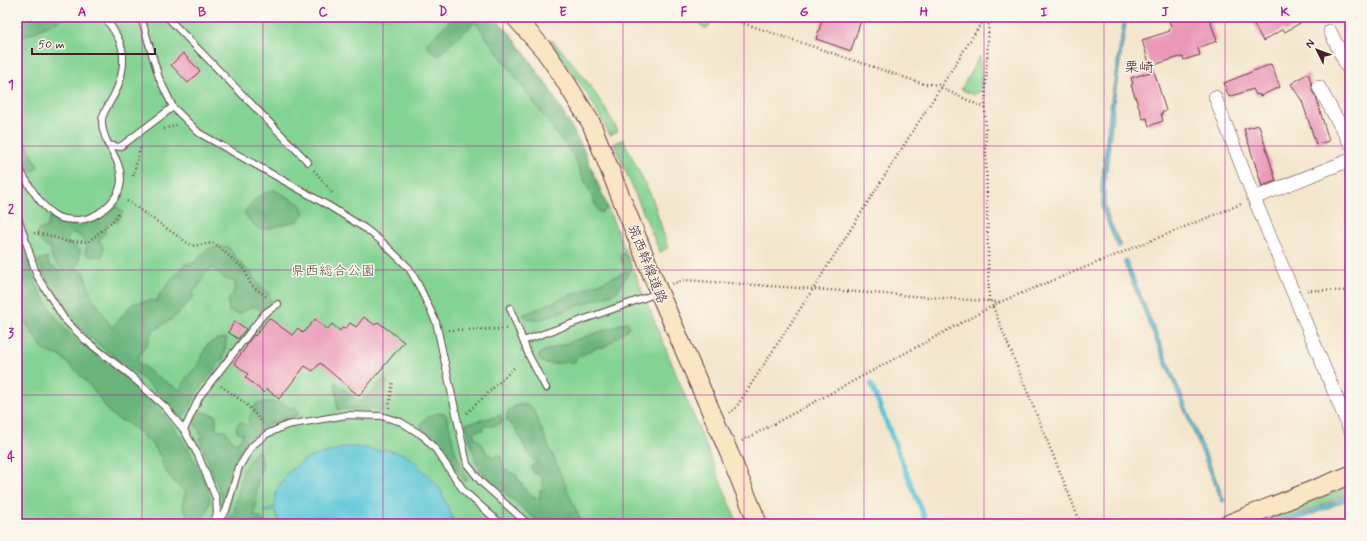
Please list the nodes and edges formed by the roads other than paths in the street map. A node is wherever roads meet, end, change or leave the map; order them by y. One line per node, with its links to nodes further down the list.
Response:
1 (104, 17): 11 (lane)
2 (141, 17): 9 (lane)
3 (168, 17): 13 (lane)
4 (515, 17): 17 (street, 筑西幹線道路)
5 (1330, 31): 6 (street)
6 (1350, 73)
7 (1318, 87): 10 (street)
8 (1215, 97): 15 (street)
9 (173, 106): 11 (lane); 28 (lane)
10 (1350, 143)
11 (108, 145): 14 (lane)
12 (1350, 160): 15 (street)
13 (308, 162)
14 (17, 165)
15 (1254, 198): 23 (street)
16 (17, 214): 22 (lane)
17 (659, 291): 20 (lane); 29 (street, 筑西幹線道路)
18 (278, 304): 22 (lane)
19 (510, 308): 20 (lane)
20 (523, 341): 21 (lane)
21 (546, 388)
22 (184, 430): 25 (lane)
23 (1350, 430)
24 (1350, 475): 30 (street)
25 (212, 524)
26 (215, 524): 27 (lane)
27 (501, 524)
28 (528, 524)
29 (758, 524)
30 (1228, 524)

